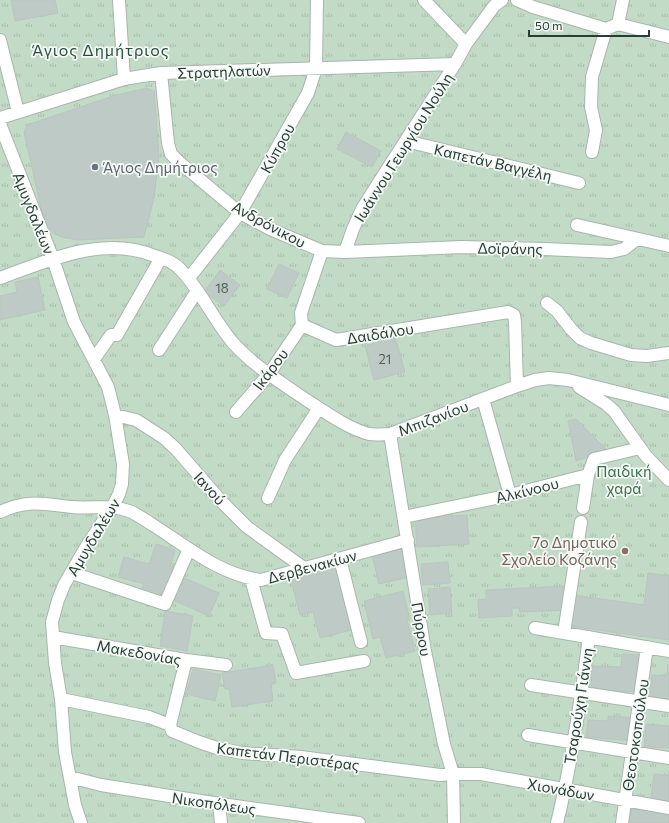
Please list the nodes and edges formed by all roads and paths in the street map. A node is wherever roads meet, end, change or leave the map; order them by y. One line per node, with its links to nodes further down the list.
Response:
1 (119, 0): 14 (street)
2 (317, 0): 12 (street, Κύπρου)
3 (424, 0): 10 (street)
4 (502, 0): 10 (street, Ιωάννου Γεωργίου Νούλη)
5 (517, 0): 7 (street)
6 (624, 0): 7 (street)
7 (612, 27): 8 (street); 19 (street)
8 (669, 37)
9 (0, 40): 15 (street)
10 (466, 44): 11 (street, Ιωάννου Γεωργίου Νούλη)
11 (455, 64): 12 (street, Στρατηλατών); 18 (street, Ιωάννου Γεωργίου Νούλη)
12 (316, 68): 13 (street, Στρατηλατών); 21 (street, Κύπρου)
13 (161, 73): 14 (street, Στρατηλατών); 21 (street, Ανδρόνικου)
14 (124, 79): 15 (street, Στρατηλατών)
15 (18, 112): 16 (street, Στρατηλατών)
16 (0, 118)
17 (0, 124): 28 (street, Αμυγδαλέων)
18 (406, 141): 20 (street, Καπετάν Βαγγέλη); 26 (street, Ιωάννου Γεωργίου Νούλη)
19 (592, 152)
20 (580, 182)
21 (240, 213): 25 (street, Ανδρόνικου); 30 (street, Κύπρου)
22 (577, 225): 23 (street)
23 (637, 239): 24 (street); 26 (street, Δοϊράνης)
24 (669, 246)
25 (322, 251): 26 (street, Ανδρόνικου); 33 (street)
26 (345, 252)
27 (161, 258): 28 (street, Μπιζανίου); 30 (street, Μπιζανίου); 36 (street)
28 (53, 259): 29 (street, Μπιζανίου); 36 (street, Αμυγδαλέων)
29 (0, 278)
30 (189, 278): 31 (street, Μπιζανίου)
31 (197, 291): 34 (street); 37 (street, Μπιζανίου)
32 (547, 303): 35 (street)
33 (302, 325): 37 (street, Ικάρου); 39 (street, Δαιδάλου)
34 (159, 350)
35 (669, 353)
36 (94, 359): 44 (street, Αμυγδαλέων)
37 (269, 374): 42 (street, Μπιζανίου); 43 (street, Ικάρου)
38 (568, 380): 39 (street, Μπιζανίου); 41 (street, Μπιζανίου); 46 (street)
39 (517, 386): 40 (street, Μπιζανίου)
40 (483, 399): 45 (street, Μπιζανίου); 49 (street)
41 (669, 405)
42 (319, 408): 45 (street, Μπιζανίου); 50 (street)
43 (236, 412)
44 (115, 415): 51 (street, Αμυγδαλέων); 59 (street, Ιανού)
45 (390, 434): 54 (street, Πύρρου)
46 (640, 448): 47 (street); 48 (street)
47 (588, 475): 49 (street, Αλκίνοου); 52 (street)
48 (669, 480)
49 (510, 495): 54 (street, Αλκίνοου)
50 (268, 498)
51 (113, 506): 53 (street); 57 (street, Δερβενακίων); 60 (street, Αμυγδαλέων)
52 (583, 508)
53 (0, 512)
54 (404, 517): 56 (street, Πύρρου)
55 (581, 522): 63 (street)
56 (408, 540): 58 (street, Δερβενακίων); 82 (street, Πύρρου)
57 (189, 549): 60 (street); 61 (street, Δερβενακίων)
58 (340, 558): 59 (street, Δερβενακίων); 66 (street)
59 (304, 568): 61 (street, Δερβενακίων)
60 (72, 573): 64 (street, Αμυγδαλέων)
61 (251, 579): 70 (street)
62 (535, 628): 63 (street)
63 (564, 633): 65 (street)
64 (53, 637): 69 (street, Μακεδονίας); 74 (street, Αμυγδαλέων)
65 (589, 637): 67 (street); 73 (street, Τσαρούχη Γιάννη)
66 (361, 642)
67 (647, 647): 68 (street); 75 (street, Θεοτοκοπούλου)
68 (669, 651)
69 (186, 660): 71 (street, Μακεδονίας); 77 (street)
70 (364, 661)
71 (226, 665)
72 (531, 685): 73 (street)
73 (581, 692): 75 (street); 79 (street, Τσαρούχη Γιάννη)
74 (61, 699): 77 (street, Καπετάν Περιστέρας); 83 (street, Αμυγδαλέων)
75 (640, 702): 76 (street); 80 (street, Θεοτοκοπούλου)
76 (669, 706)
77 (170, 725): 82 (street, Καπετάν Περιστέρας)
78 (528, 734): 79 (street)
79 (573, 742): 80 (street); 84 (street, Τσαρούχη Γιάννη)
80 (633, 752): 81 (street); 85 (street, Θεοτοκοπούλου)
81 (669, 758)
82 (453, 774): 84 (street, Χιονάδων); 91 (street, Πύρρου)
83 (70, 777): 86 (street, Νικοπόλεως); 88 (street, Αμυγδαλέων)
84 (565, 789): 85 (street, Χιονάδων); 92 (street, Τσαρούχη Γιάννη)
85 (626, 801): 87 (street, Χιονάδων); 93 (street, Θεοτοκοπούλου)
86 (219, 804): 89 (street); 90 (street, Νικοπόλεως)
87 (669, 808)
88 (81, 823)
89 (221, 823)
90 (359, 823)
91 (454, 823)
92 (557, 823)
93 (622, 823)

